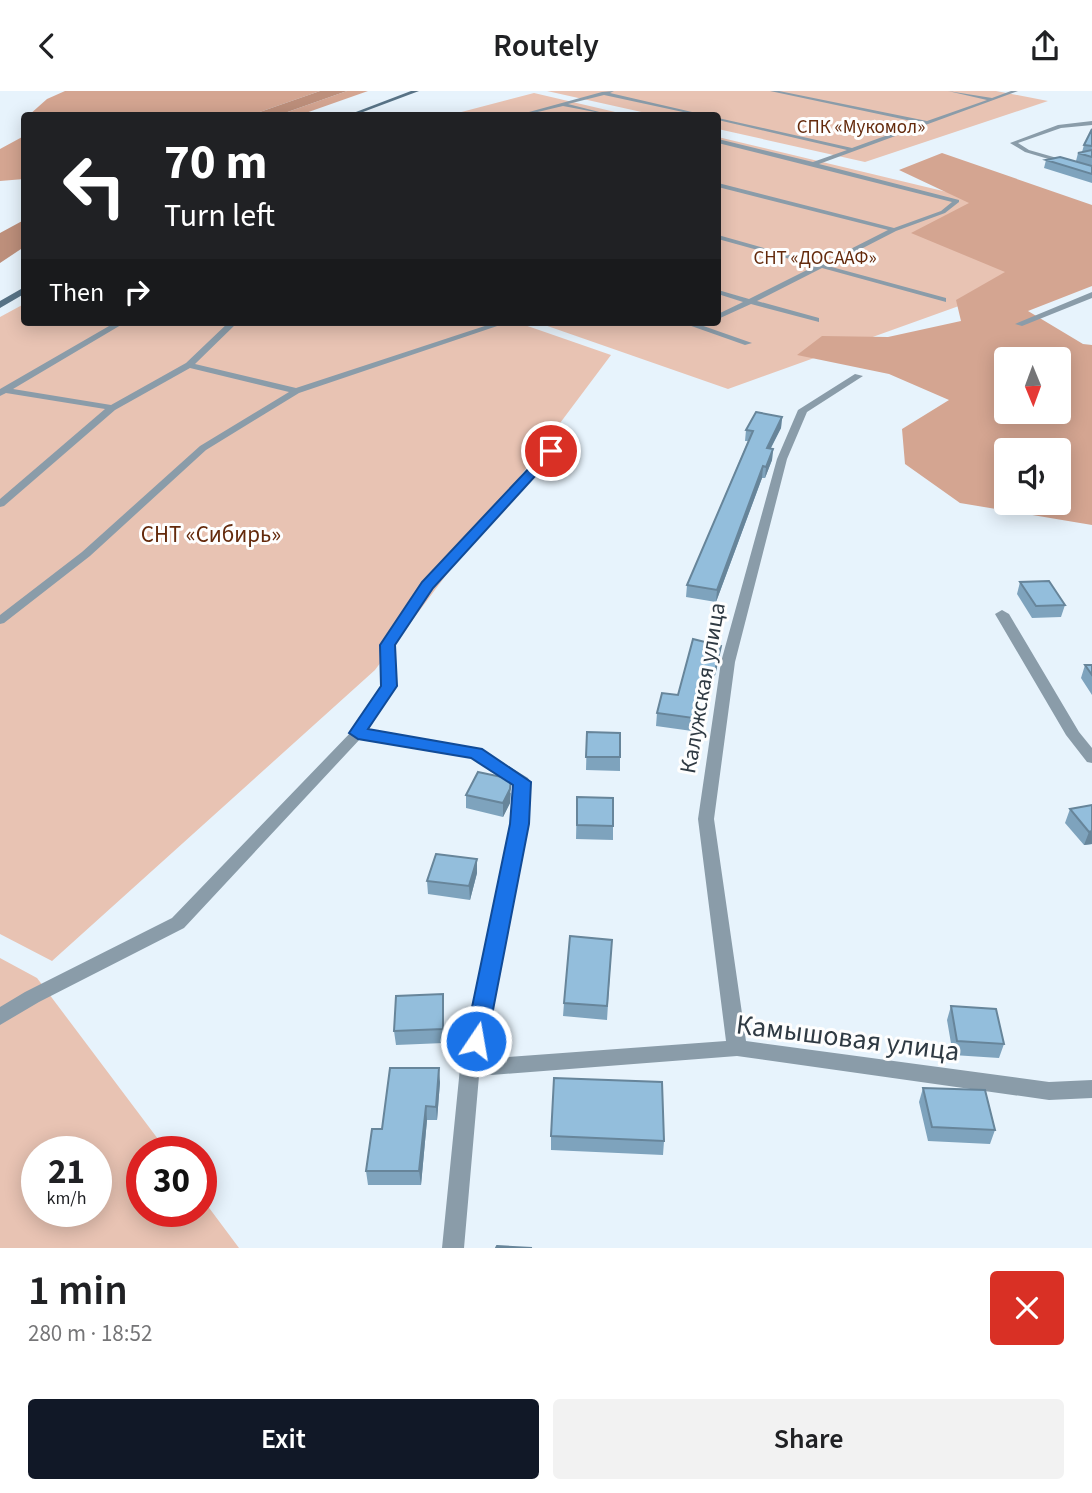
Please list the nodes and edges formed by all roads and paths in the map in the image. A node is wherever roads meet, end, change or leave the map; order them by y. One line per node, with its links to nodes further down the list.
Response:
1 (416, 91): 9 (main road)
2 (612, 91): 6 (lane)
3 (772, 91): 14 (lane)
4 (950, 91): 7 (lane)
5 (1016, 91): 7 (lane)
6 (604, 93): 8 (lane); 12 (lane)
7 (994, 99): 14 (lane)
8 (562, 104): 10 (lane); 11 (lane)
9 (359, 112)
10 (532, 112)
11 (595, 112)
12 (689, 112)
13 (721, 120): 17 (lane)
14 (928, 123): 17 (lane)
15 (1092, 123): 19 (street)
16 (721, 142): 18 (lane)
17 (854, 150): 18 (lane)
18 (813, 164): 21 (lane)
19 (1092, 170)
20 (721, 186): 21 (lane)
21 (894, 230): 23 (lane)
22 (721, 238): 23 (lane)
23 (818, 266): 27 (lane); 28 (lane)
24 (21, 293): 29 (main road)
25 (721, 293): 28 (lane)
26 (1092, 295): 32 (street)
27 (943, 299)
28 (746, 301): 30 (lane); 31 (lane)
29 (0, 305)
30 (721, 315)
31 (816, 320)
32 (1018, 324)
33 (115, 326): 41 (lane)
34 (230, 326): 39 (lane)
35 (493, 326): 42 (lane)
36 (697, 326): 37 (lane)
37 (700, 327): 38 (lane)
38 (748, 343)
39 (189, 365): 42 (lane); 43 (lane)
40 (858, 376): 51 (street, Калужская улица)
41 (2, 391): 43 (lane)
42 (296, 391): 47 (lane)
43 (112, 408): 45 (lane)
44 (551, 451): 48 (street)
45 (0, 504)
46 (1002, 614): 49 (street)
47 (0, 621)
48 (358, 733): 50 (street); 52 (street)
49 (1092, 758)
50 (0, 1017)
51 (737, 1048): 52 (street, Камышовая улица); 53 (street, Камышовая улица)
52 (470, 1068): 54 (street)
53 (1092, 1089)
54 (453, 1248)

